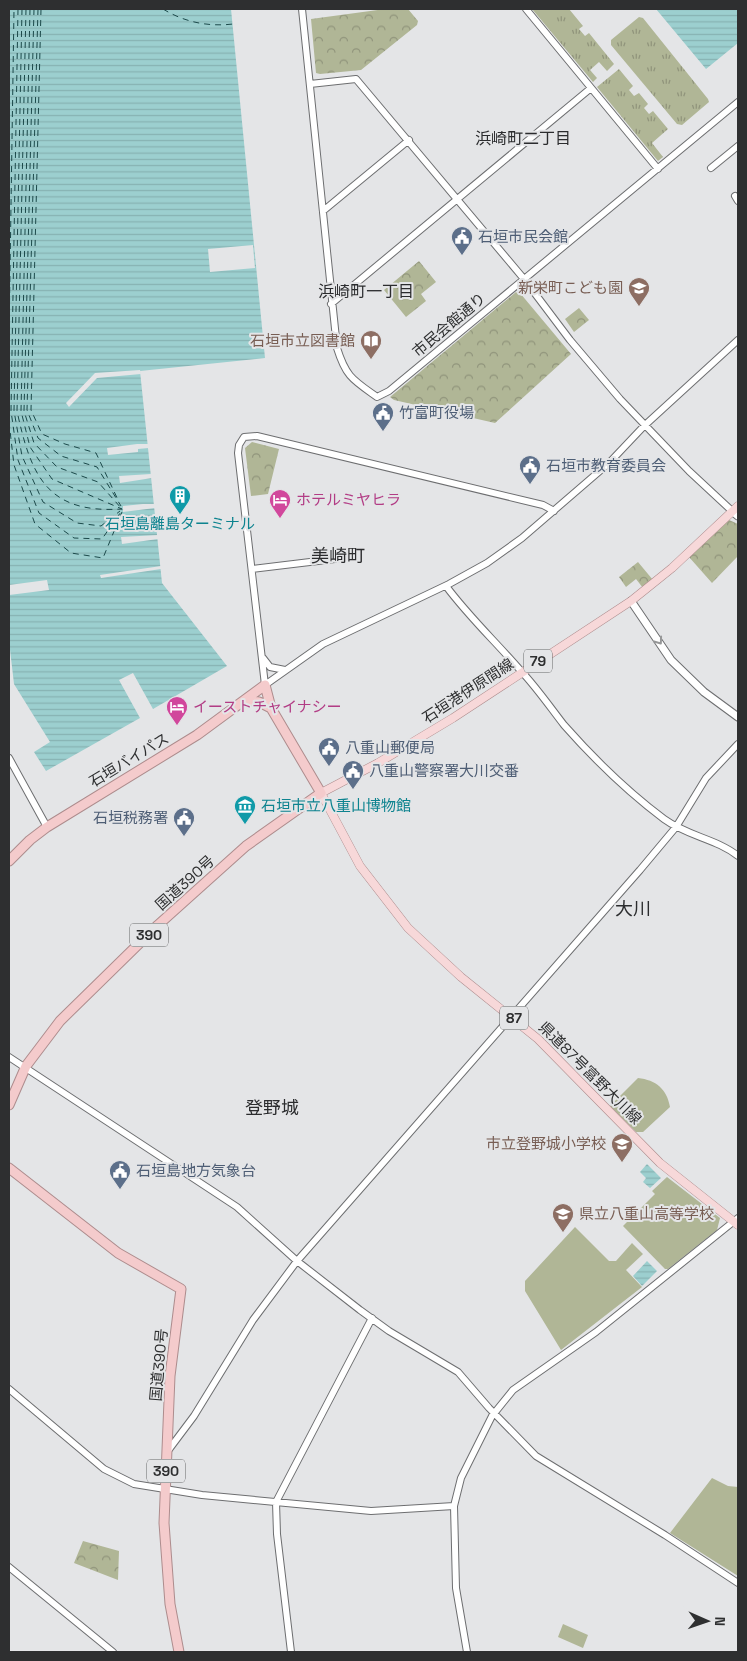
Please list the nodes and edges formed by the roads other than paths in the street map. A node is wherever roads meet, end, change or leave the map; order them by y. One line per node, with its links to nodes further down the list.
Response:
1 (302, 9): 3 (street)
2 (526, 9): 4 (street)
3 (310, 84): 6 (street); 11 (street)
4 (591, 88): 9 (street); 10 (street)
5 (738, 102): 9 (street, 市民会館通り)
6 (409, 140): 10 (street); 11 (street)
7 (738, 146): 8 (street)
8 (711, 168)
9 (658, 169): 12 (street, 市民会館通り)
10 (457, 199): 12 (street); 13 (street)
11 (323, 211): 13 (street)
12 (524, 279): 13 (street, 市民会館通り); 15 (street)
13 (331, 304)
14 (738, 340): 15 (street)
15 (644, 426): 16 (street); 17 (street)
16 (554, 511): 19 (street); 20 (street)
17 (736, 511): 21 (main road, 石垣港伊原間線 / 79)
18 (343, 558): 19 (street)
19 (252, 569): 22 (street)
20 (446, 586): 23 (street); 24 (street)
21 (631, 601): 24 (main road, 石垣港伊原間線 / 79); 28 (main road, one-way to 28)
22 (262, 655): 23 (street); 25 (street)
23 (285, 670): 25 (street)
24 (522, 672): 31 (main road, 石垣港伊原間線 / 79); 33 (street)
25 (265, 685): 26 (highway, 石垣バイパス); 27 (highway)
26 (245, 700): 27 (highway); 32 (highway, 石垣バイパス)
27 (271, 708): 31 (highway)
28 (738, 717)
29 (738, 744): 33 (street)
30 (9, 758): 32 (street)
31 (321, 794): 36 (main road, 県道87号富野大川線 / 87); 38 (highway, 国道390号 / 390)
32 (48, 827): 35 (highway, 石垣バイパス)
33 (676, 827): 34 (street); 36 (street)
34 (738, 856)
35 (9, 861)
36 (511, 1015): 41 (main road, 県道87号富野大川線 / 87); 42 (street)
37 (9, 1057): 38 (street)
38 (26, 1066): 39 (highway, 国道390号 / 390); 42 (street)
39 (9, 1105)
40 (9, 1168): 46 (highway, 国道390号 / 390)
41 (737, 1222): 45 (street)
42 (297, 1261): 43 (street); 46 (street)
43 (372, 1318): 45 (street); 48 (street)
44 (9, 1389): 47 (street)
45 (494, 1413): 49 (street); 51 (street)
46 (167, 1452): 47 (highway, 国道390号 / 390)
47 (165, 1489): 48 (street); 53 (highway, 国道390号 / 390)
48 (276, 1502): 49 (street); 54 (street)
49 (454, 1506): 55 (street)
50 (9, 1567): 52 (street)
51 (738, 1584)
52 (113, 1652)
53 (179, 1652)
54 (291, 1652)
55 (467, 1652)

